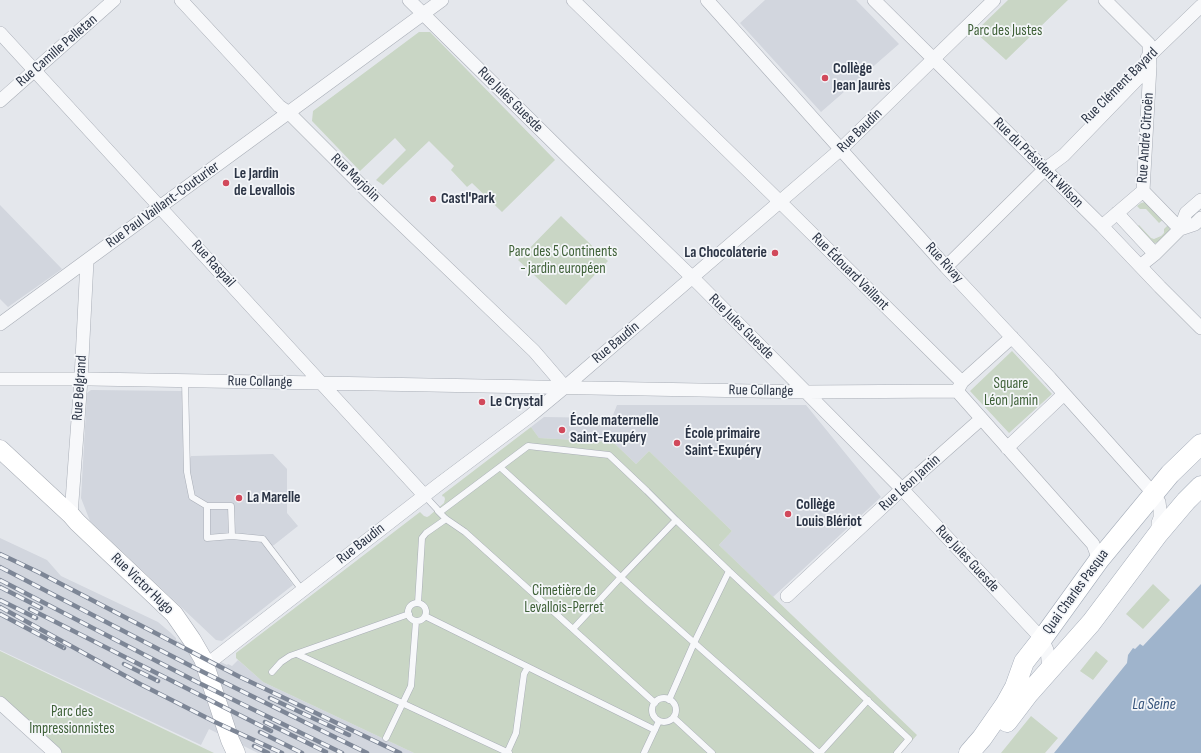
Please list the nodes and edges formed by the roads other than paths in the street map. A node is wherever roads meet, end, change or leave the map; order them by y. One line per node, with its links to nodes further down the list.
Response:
1 (114, 0): 15 (street, Rue Camille Pelletan)
2 (181, 0): 17 (street, Rue Marjolin)
3 (409, 0): 11 (street, Rue Jules Guesde)
4 (442, 0): 11 (street, Rue Paul Vaillant-Couturier)
5 (573, 0): 22 (street, Rue Édouard Vaillant)
6 (707, 0): 18 (street, Rue Rivay)
7 (874, 0): 13 (street, Rue du Président Wilson)
8 (994, 0): 13 (street, Rue Baudin)
9 (1105, 0): 14 (street)
10 (1201, 6): 14 (street, Rue Clément Bayard)
11 (423, 14): 17 (street, Rue Paul Vaillant-Couturier); 32 (street, Rue Jules Guesde)
12 (0, 33): 15 (street, Rue Raspail)
13 (934, 59): 18 (street, Rue Baudin); 19 (street, Rue du Président Wilson)
14 (1150, 61): 19 (street, Rue Clément Bayard); 19 (street, Rue Clément Bayard); 20 (street, Rue André Citroën)
15 (34, 70): 16 (street, Rue Camille Pelletan); 23 (street, Rue Raspail)
16 (0, 101)
17 (289, 113): 23 (street, Rue Paul Vaillant-Couturier); 40 (street, Rue Marjolin)
18 (841, 149): 22 (street, Rue Baudin); 31 (street, Rue Rivay)
19 (1044, 170): 26 (street, Rue du Président Wilson); 31 (street, Rue Clément Bayard)
20 (1143, 190): 24 (street, Rue André Citroën); 27 (street)
21 (1201, 200): 27 (street)
22 (780, 202): 32 (street, Rue Baudin); 41 (street, Rue Édouard Vaillant)
23 (161, 207): 29 (street, Rue Paul Vaillant-Couturier); 39 (street, Rue Raspail)
24 (1117, 213): 26 (street, Rue André Citroën); 28 (street)
25 (1201, 218): 27 (street)
26 (1102, 226): 30 (street, Rue du Président Wilson)
27 (1180, 229): 28 (street)
28 (1155, 254): 30 (street)
29 (86, 261): 33 (street, Rue Paul Vaillant-Couturier); 37 (street, Rue Belgrand)
30 (1140, 266): 34 (street, Rue du Président Wilson)
31 (946, 267): 35 (street, Rue Rivay)
32 (692, 278): 40 (street, Rue Baudin); 42 (street, Rue Jules Guesde)
33 (0, 324)
34 (1201, 328)
35 (1012, 337): 41 (street); 43 (street, Rue Rivay)
36 (0, 379): 37 (street, Rue Collange)
37 (81, 379): 38 (street, Rue Collange); 55 (street, Rue Belgrand)
38 (185, 380): 39 (street, Rue Collange); 53 (lane)
39 (321, 382): 40 (street, Rue Collange); 52 (street, Rue Raspail)
40 (565, 387): 42 (street, Rue Collange); 52 (street, Rue Baudin)
41 (959, 387): 42 (street, Rue Collange); 44 (street, Rue Édouard Vaillant)
42 (807, 392): 50 (street, Rue Jules Guesde)
43 (1064, 394): 46 (street); 51 (street, Rue Rivay)
44 (981, 419): 46 (street, Rue Édouard Vaillant); 50 (street, Rue Léon Jamin)
45 (1201, 444): 51 (main road, Quai Charles Pasqua)
46 (1007, 448): 60 (street, Rue Édouard Vaillant)
47 (0, 449): 55 (main road, Rue Victor Hugo)
48 (500, 467): 54 (lane); 57 (lane); 62 (lane)
49 (1201, 486): 58 (main road, Quai Charles Pasqua)
50 (902, 489): 64 (street, Rue Léon Jamin); 70 (street, Rue Jules Guesde)
51 (1153, 493): 58 (street, Rue Rivay); 60 (main road, Quai Charles Pasqua)
52 (424, 495): 54 (lane); 63 (street, Rue Baudin)
53 (207, 506): 59 (lane); 59 (lane)
54 (438, 511): 56 (lane)
55 (71, 515): 73 (main road, Rue Victor Hugo)
56 (446, 519): 65 (lane); 69 (lane)
57 (676, 520): 61 (lane); 62 (lane)
58 (1158, 534): 76 (main road, Quai Charles Pasqua)
59 (232, 536): 63 (lane)
60 (1099, 560): 70 (main road, Quai Charles Pasqua)
61 (729, 571): 71 (lane); 79 (lane)
62 (621, 577): 69 (lane); 71 (lane)
63 (302, 590): 73 (street, Rue Baudin)
64 (787, 596)
65 (418, 603): 66 (lane); 67 (lane)
66 (408, 614): 68 (lane); 72 (lane)
67 (426, 616): 68 (lane); 75 (lane)
68 (416, 621): 81 (lane)
69 (573, 629): 82 (lane)
70 (1042, 639): 74 (main road, Quai Charles Pasqua); 76 (street, Rue Jules Guesde)
71 (694, 643): 78 (lane); 92 (lane)
72 (297, 654): 77 (lane); 81 (lane)
73 (210, 656): 87 (main road, Rue Victor Hugo)
74 (1024, 662): 94 (main road); 95 (main road, Quai Charles Pasqua)
75 (528, 667): 85 (lane); 89 (lane)
76 (1050, 670): 96 (main road, Quai Charles Pasqua)
77 (272, 672)
78 (670, 700): 82 (lane); 83 (lane)
79 (868, 700): 92 (lane); 93 (lane)
80 (0, 703): 88 (street)
81 (403, 703): 86 (lane); 89 (lane)
82 (656, 703): 84 (lane)
83 (674, 718): 84 (lane); 91 (lane)
84 (659, 721): 85 (lane)
85 (655, 730): 90 (lane)
86 (386, 738)
87 (232, 749)
88 (55, 753)
89 (508, 753)
90 (644, 753)
91 (712, 753)
92 (820, 753)
93 (897, 753)
94 (956, 753)
95 (969, 753)
96 (982, 753)

